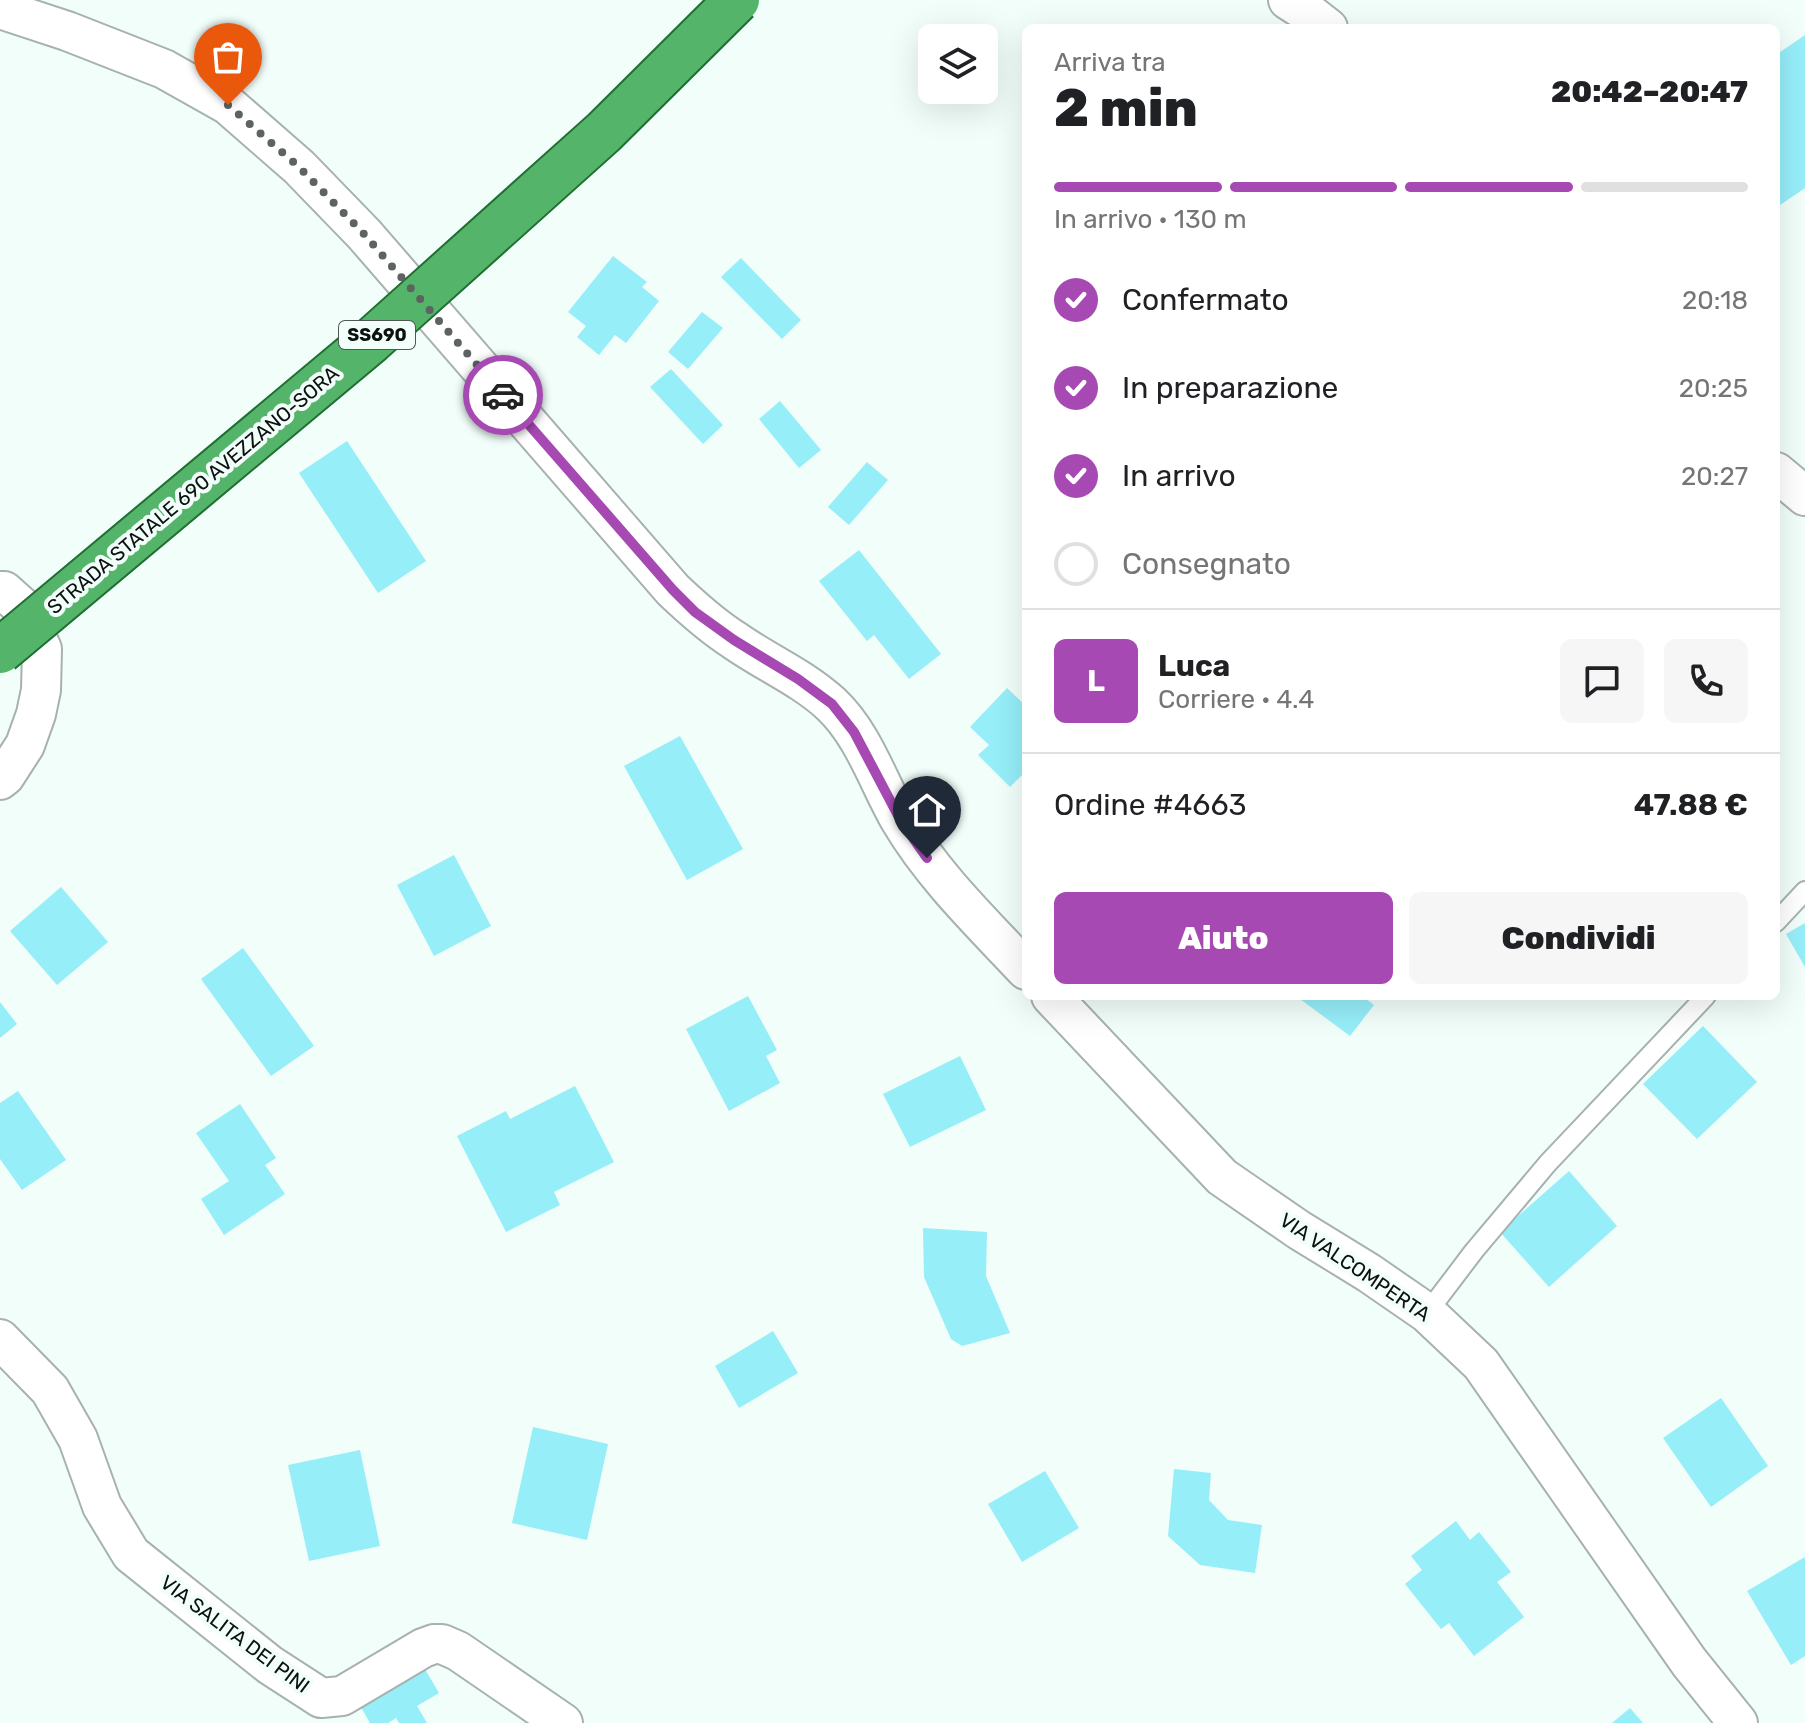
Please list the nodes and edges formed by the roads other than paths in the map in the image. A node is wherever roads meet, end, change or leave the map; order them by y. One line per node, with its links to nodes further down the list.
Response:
1 (737, 0): 8 (highway, STRADA STATALE 690 AVEZZANO-SORA / SS690, bridge)
2 (1288, 0): 4 (street)
3 (0, 9): 12 (street)
4 (1322, 24)
5 (1780, 475): 6 (street)
6 (1805, 496)
7 (0, 591): 9 (street)
8 (0, 651)
9 (0, 780)
10 (1805, 891): 11 (lane)
11 (1780, 918)
12 (1022, 966)
13 (1055, 1000): 15 (street, VIA VALCOMPERTA)
14 (1702, 1000): 15 (lane)
15 (1427, 1313): 18 (street, VIA VALCOMPERTA)
16 (0, 1339): 17 (street, VIA SALITA DEI PINI)
17 (563, 1723)
18 (1738, 1723)

